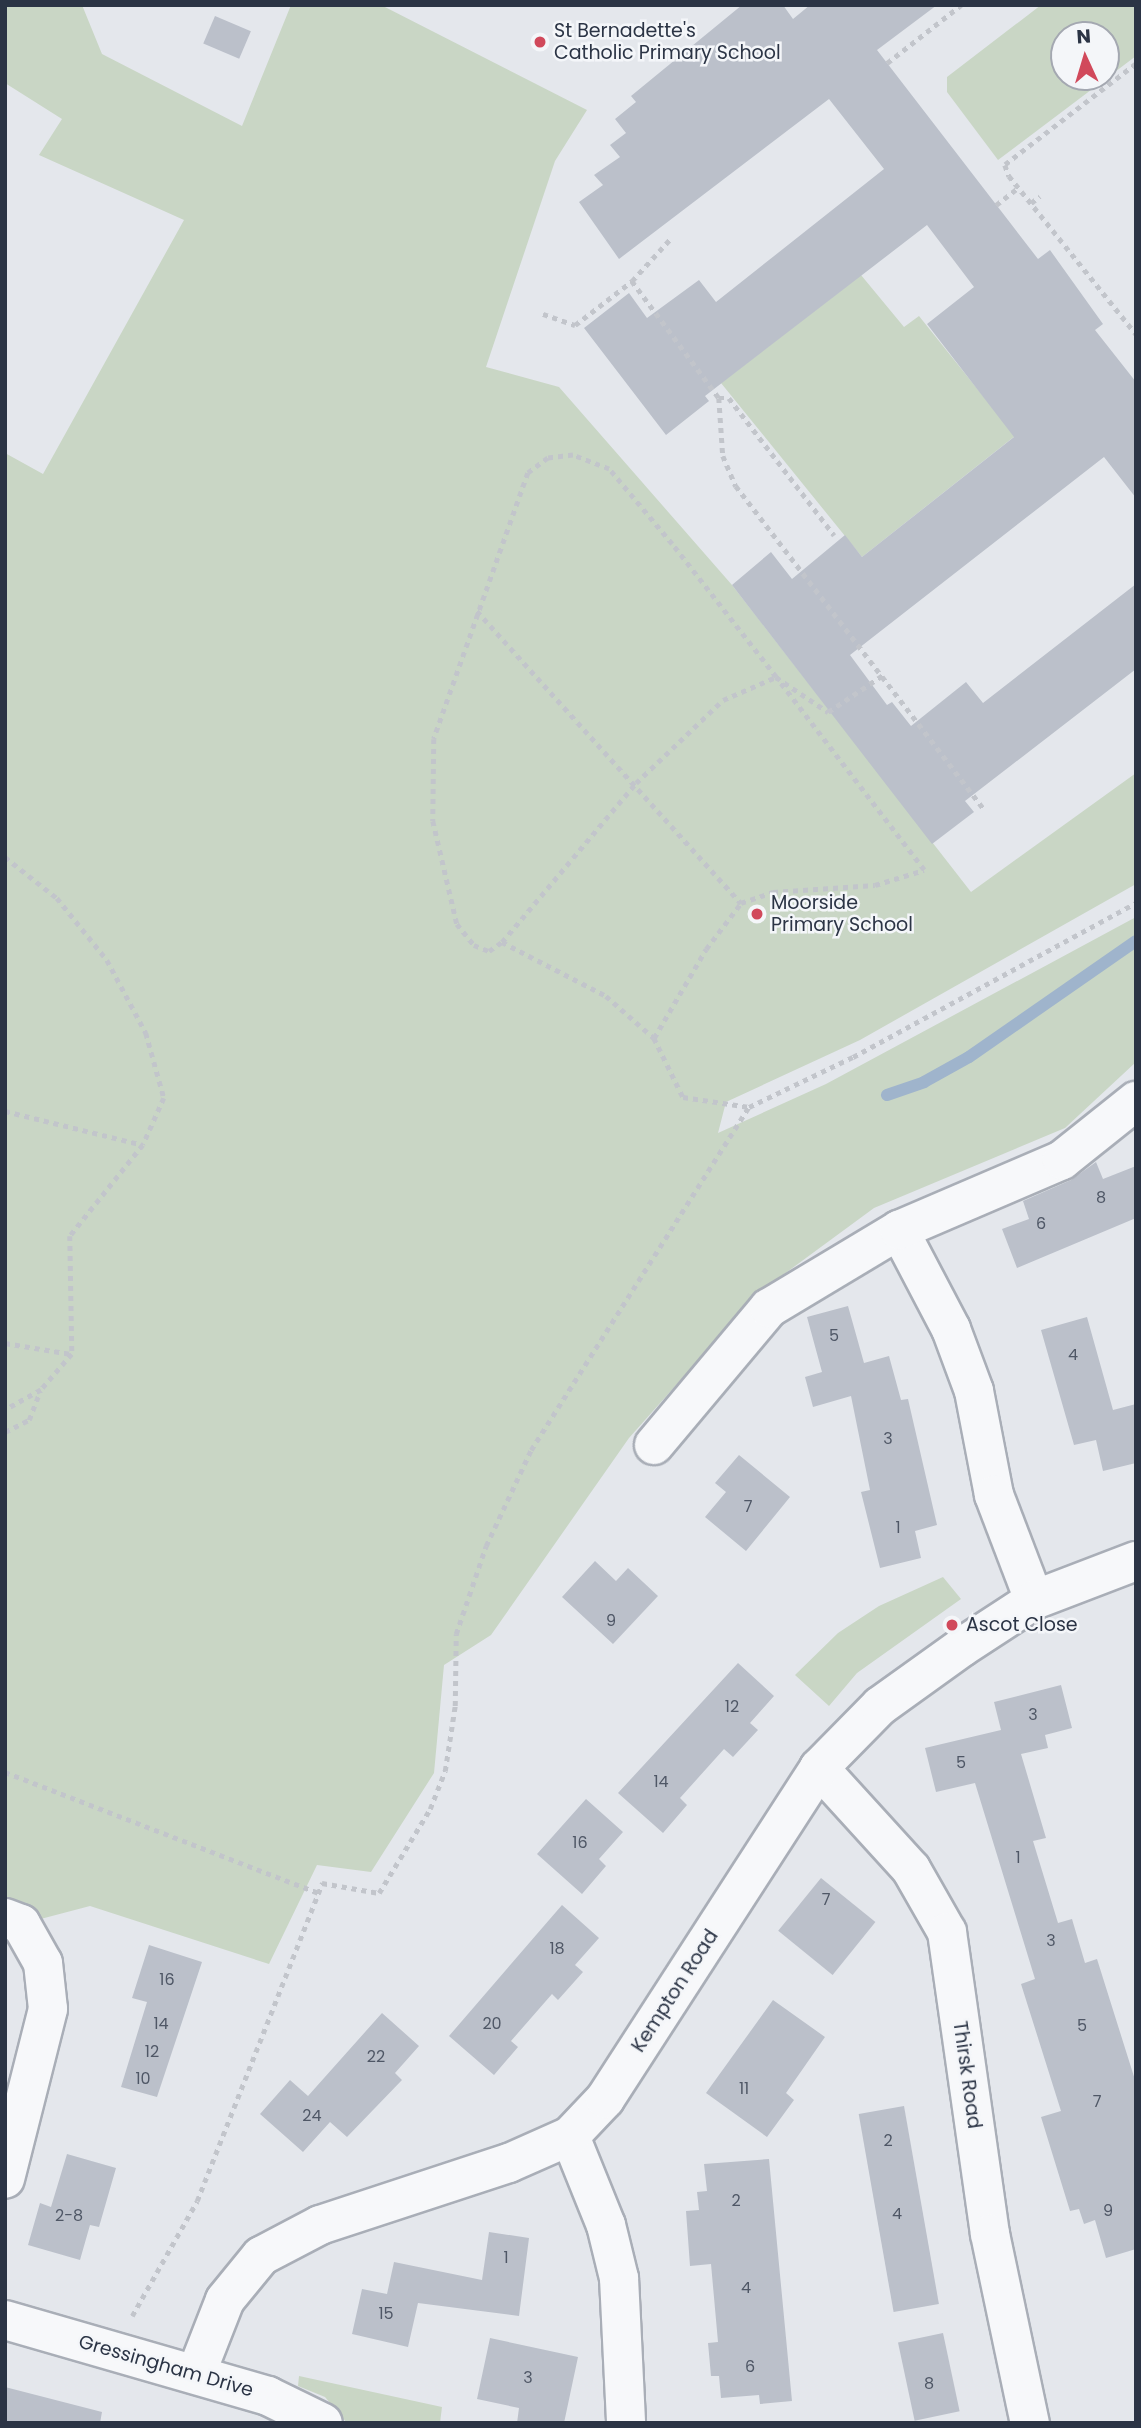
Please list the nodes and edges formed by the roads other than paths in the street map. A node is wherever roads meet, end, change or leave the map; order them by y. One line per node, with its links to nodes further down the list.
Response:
1 (1136, 1101): 2 (street)
2 (899, 1230): 3 (street); 5 (street)
3 (654, 1445)
4 (1136, 1561): 5 (street, Kempton Road)
5 (1034, 1600): 6 (street, Kempton Road)
6 (819, 1768): 8 (street, Kempton Road); 14 (street, Thirsk Road)
7 (5, 1918): 9 (street)
8 (570, 2136): 11 (street, Kempton Road); 13 (street)
9 (5, 2179)
10 (5, 2320): 11 (street, Gressingham Drive)
11 (196, 2374): 12 (street, Gressingham Drive)
12 (323, 2423)
13 (626, 2423)
14 (1030, 2423)

